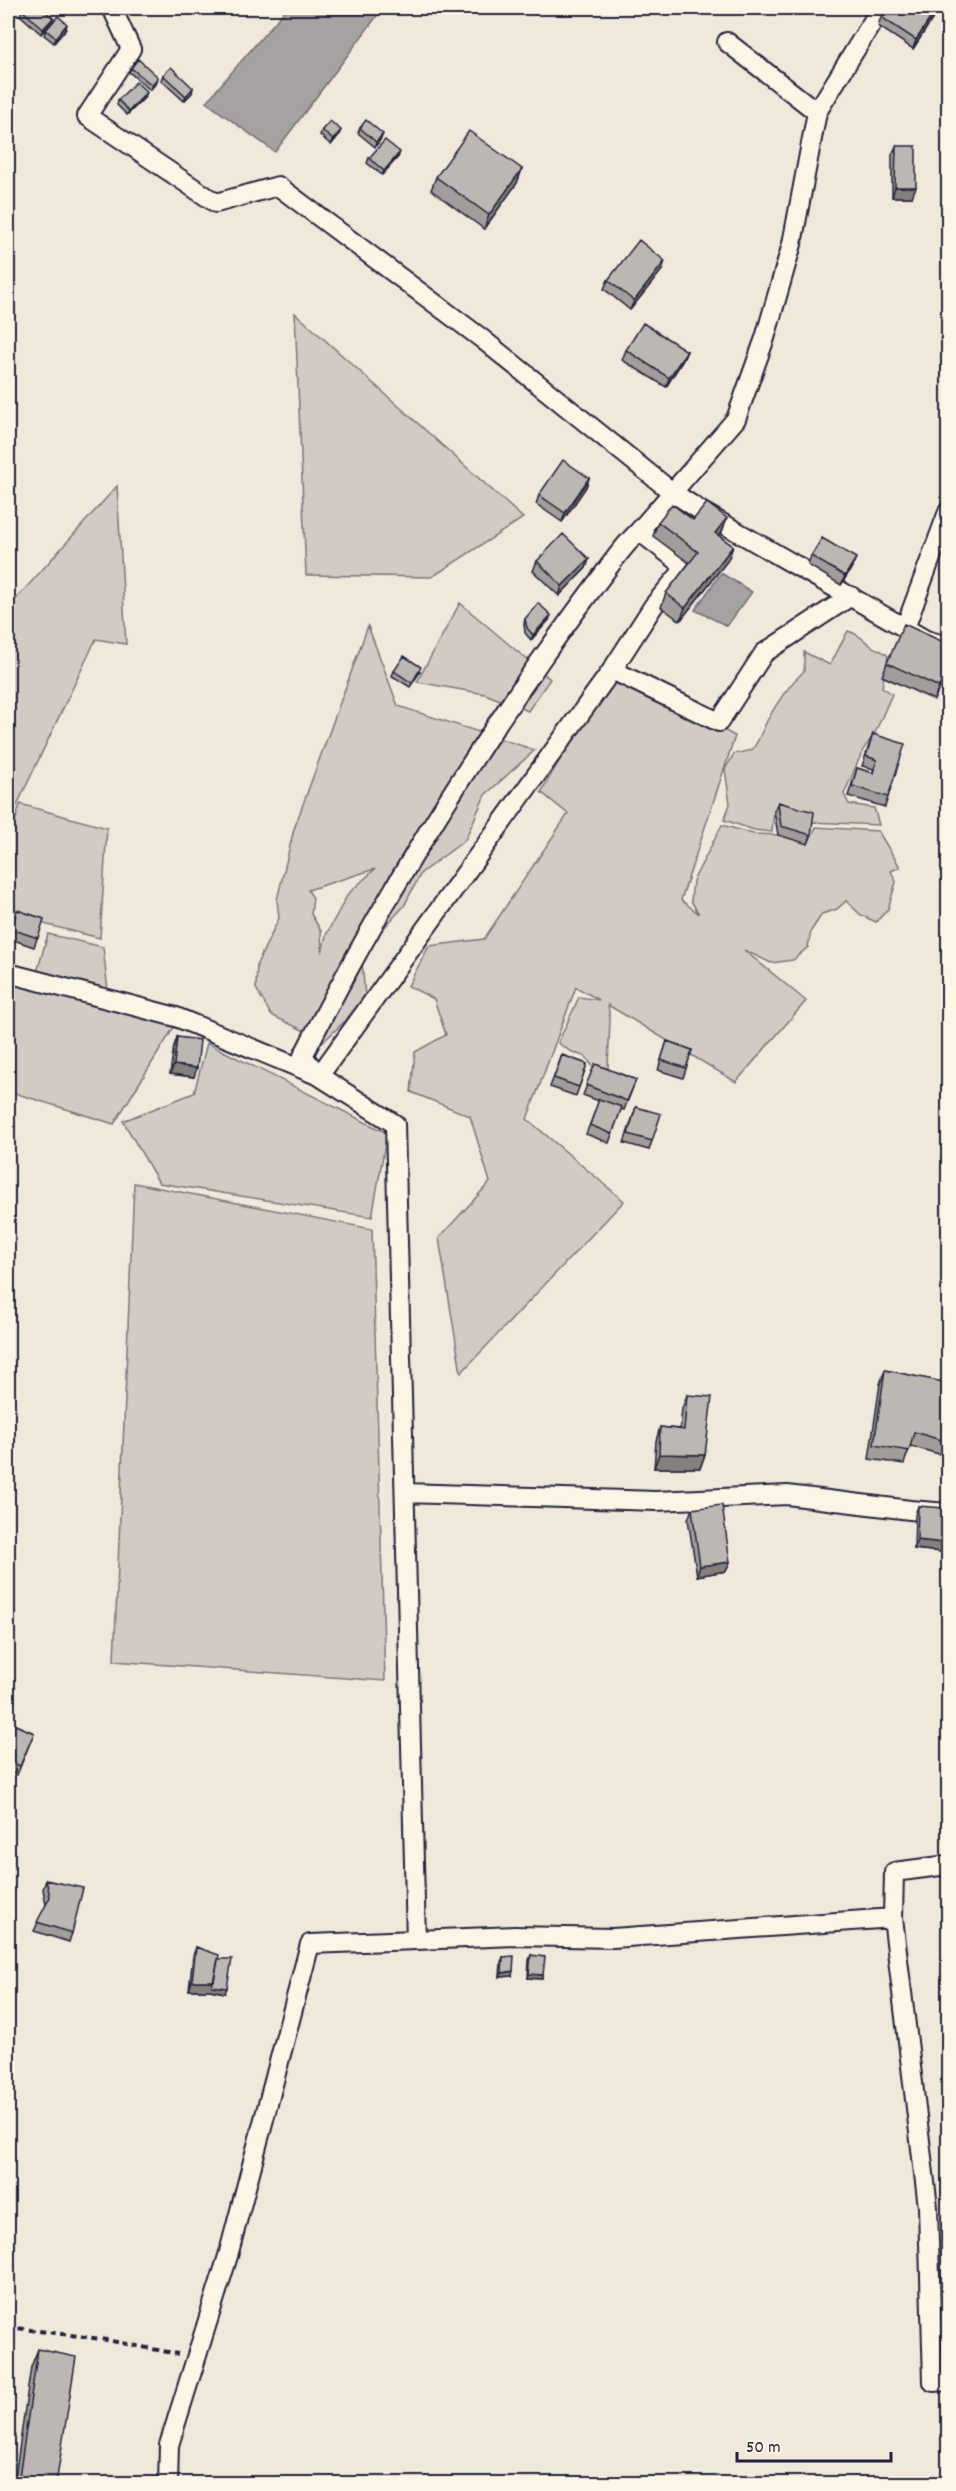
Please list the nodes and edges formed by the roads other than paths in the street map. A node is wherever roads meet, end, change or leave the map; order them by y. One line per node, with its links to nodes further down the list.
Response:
1 (112, 8): 5 (street)
2 (880, 8): 4 (street)
3 (727, 42): 4 (street)
4 (817, 112): 5 (street)
5 (672, 492): 7 (street); 8 (street)
6 (948, 512): 9 (street)
7 (639, 531): 11 (street); 13 (street)
8 (851, 596): 9 (street); 11 (street)
9 (905, 628): 10 (street)
10 (948, 646)
11 (612, 670): 13 (street)
12 (8, 973): 13 (street)
13 (319, 1076): 14 (street)
14 (405, 1493): 15 (street); 18 (street)
15 (948, 1513)
16 (948, 1865): 17 (street)
17 (893, 1918): 18 (street); 19 (street)
18 (416, 1940): 20 (street)
19 (948, 2381)
20 (168, 2484)

